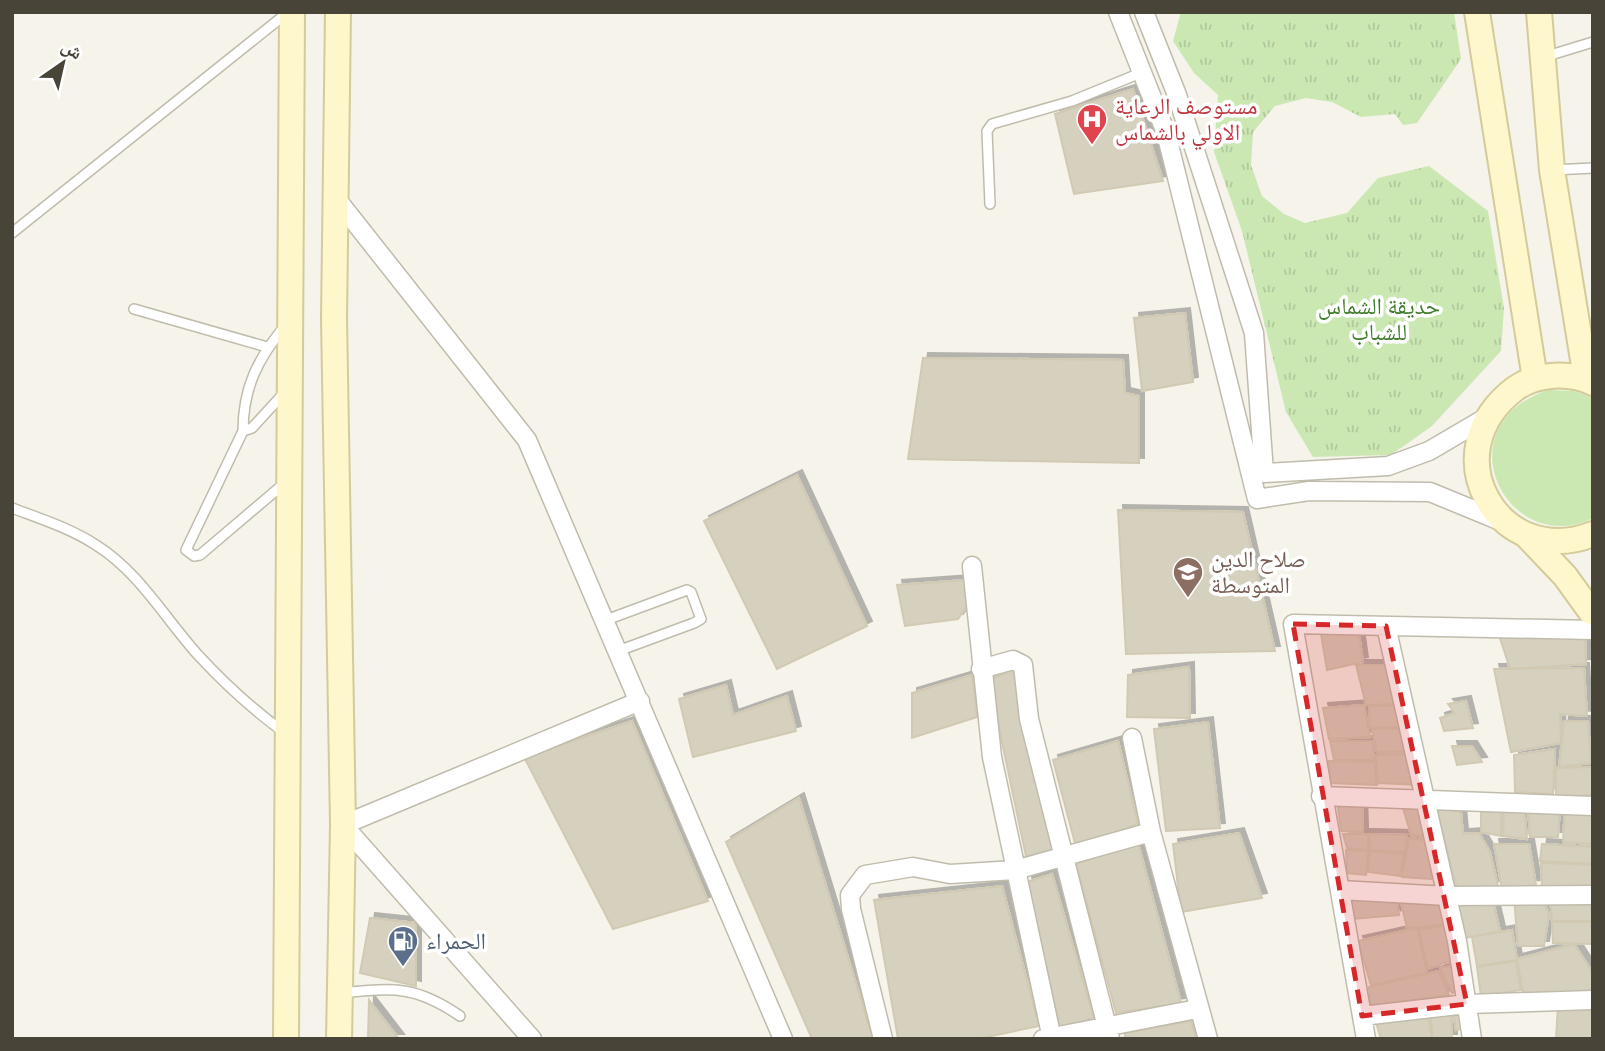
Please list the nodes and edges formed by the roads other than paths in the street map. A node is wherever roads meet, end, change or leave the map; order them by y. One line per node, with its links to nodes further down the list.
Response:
1 (290, 12): 14 (lane); 16 (street)
2 (338, 12): 12 (street)
3 (1118, 12): 9 (street)
4 (1144, 12): 21 (street)
5 (1477, 12): 18 (street)
6 (1539, 12): 8 (street)
7 (1593, 41): 8 (lane)
8 (1542, 58): 11 (street)
9 (1143, 72): 13 (lane); 25 (street)
10 (1593, 168): 11 (lane)
11 (1552, 170): 19 (street)
12 (335, 197): 29 (street); 39 (street)
13 (990, 204)
14 (12, 233)
15 (134, 309): 17 (lane)
16 (288, 322): 17 (lane); 20 (street)
17 (267, 346): 22 (lane)
18 (1535, 379): 19 (street); 21 (street)
19 (1589, 380)
20 (288, 388): 22 (lane); 23 (street)
21 (1487, 417): 25 (street)
22 (243, 431): 23 (lane)
23 (288, 481): 34 (street)
24 (12, 508): 34 (lane)
25 (1517, 529): 26 (street); 28 (street)
26 (1593, 534)
27 (972, 566): 32 (street)
28 (1592, 619): 30 (street)
29 (606, 620): 31 (street); 31 (lane)
30 (1387, 626): 36 (street); 37 (street)
31 (618, 650): 33 (street)
32 (981, 668): 41 (street); 42 (street)
33 (640, 701): 39 (street); 57 (street)
34 (287, 734): 54 (street)
35 (1132, 738): 40 (street)
36 (1322, 796): 37 (street); 43 (street)
37 (1428, 802): 38 (street); 45 (street)
38 (1593, 806)
39 (343, 825): 46 (street); 56 (street)
40 (1151, 832): 41 (street); 49 (street)
41 (1065, 856): 42 (street); 52 (street)
42 (1015, 870): 53 (street); 58 (street)
43 (1340, 890): 45 (street); 51 (street)
44 (1593, 895): 45 (street)
45 (1448, 896): 48 (street)
46 (340, 993): 50 (lane); 55 (street)
47 (1593, 1000): 48 (street)
48 (1467, 1004): 51 (street); 61 (street)
49 (1197, 1009): 52 (street); 59 (street)
50 (460, 1016)
51 (1362, 1016): 60 (street)
52 (1109, 1032): 53 (street)
53 (1049, 1038)
54 (286, 1039)
55 (338, 1039)
56 (532, 1039)
57 (783, 1039)
58 (883, 1039)
59 (1208, 1039)
60 (1366, 1039)
61 (1472, 1039)

